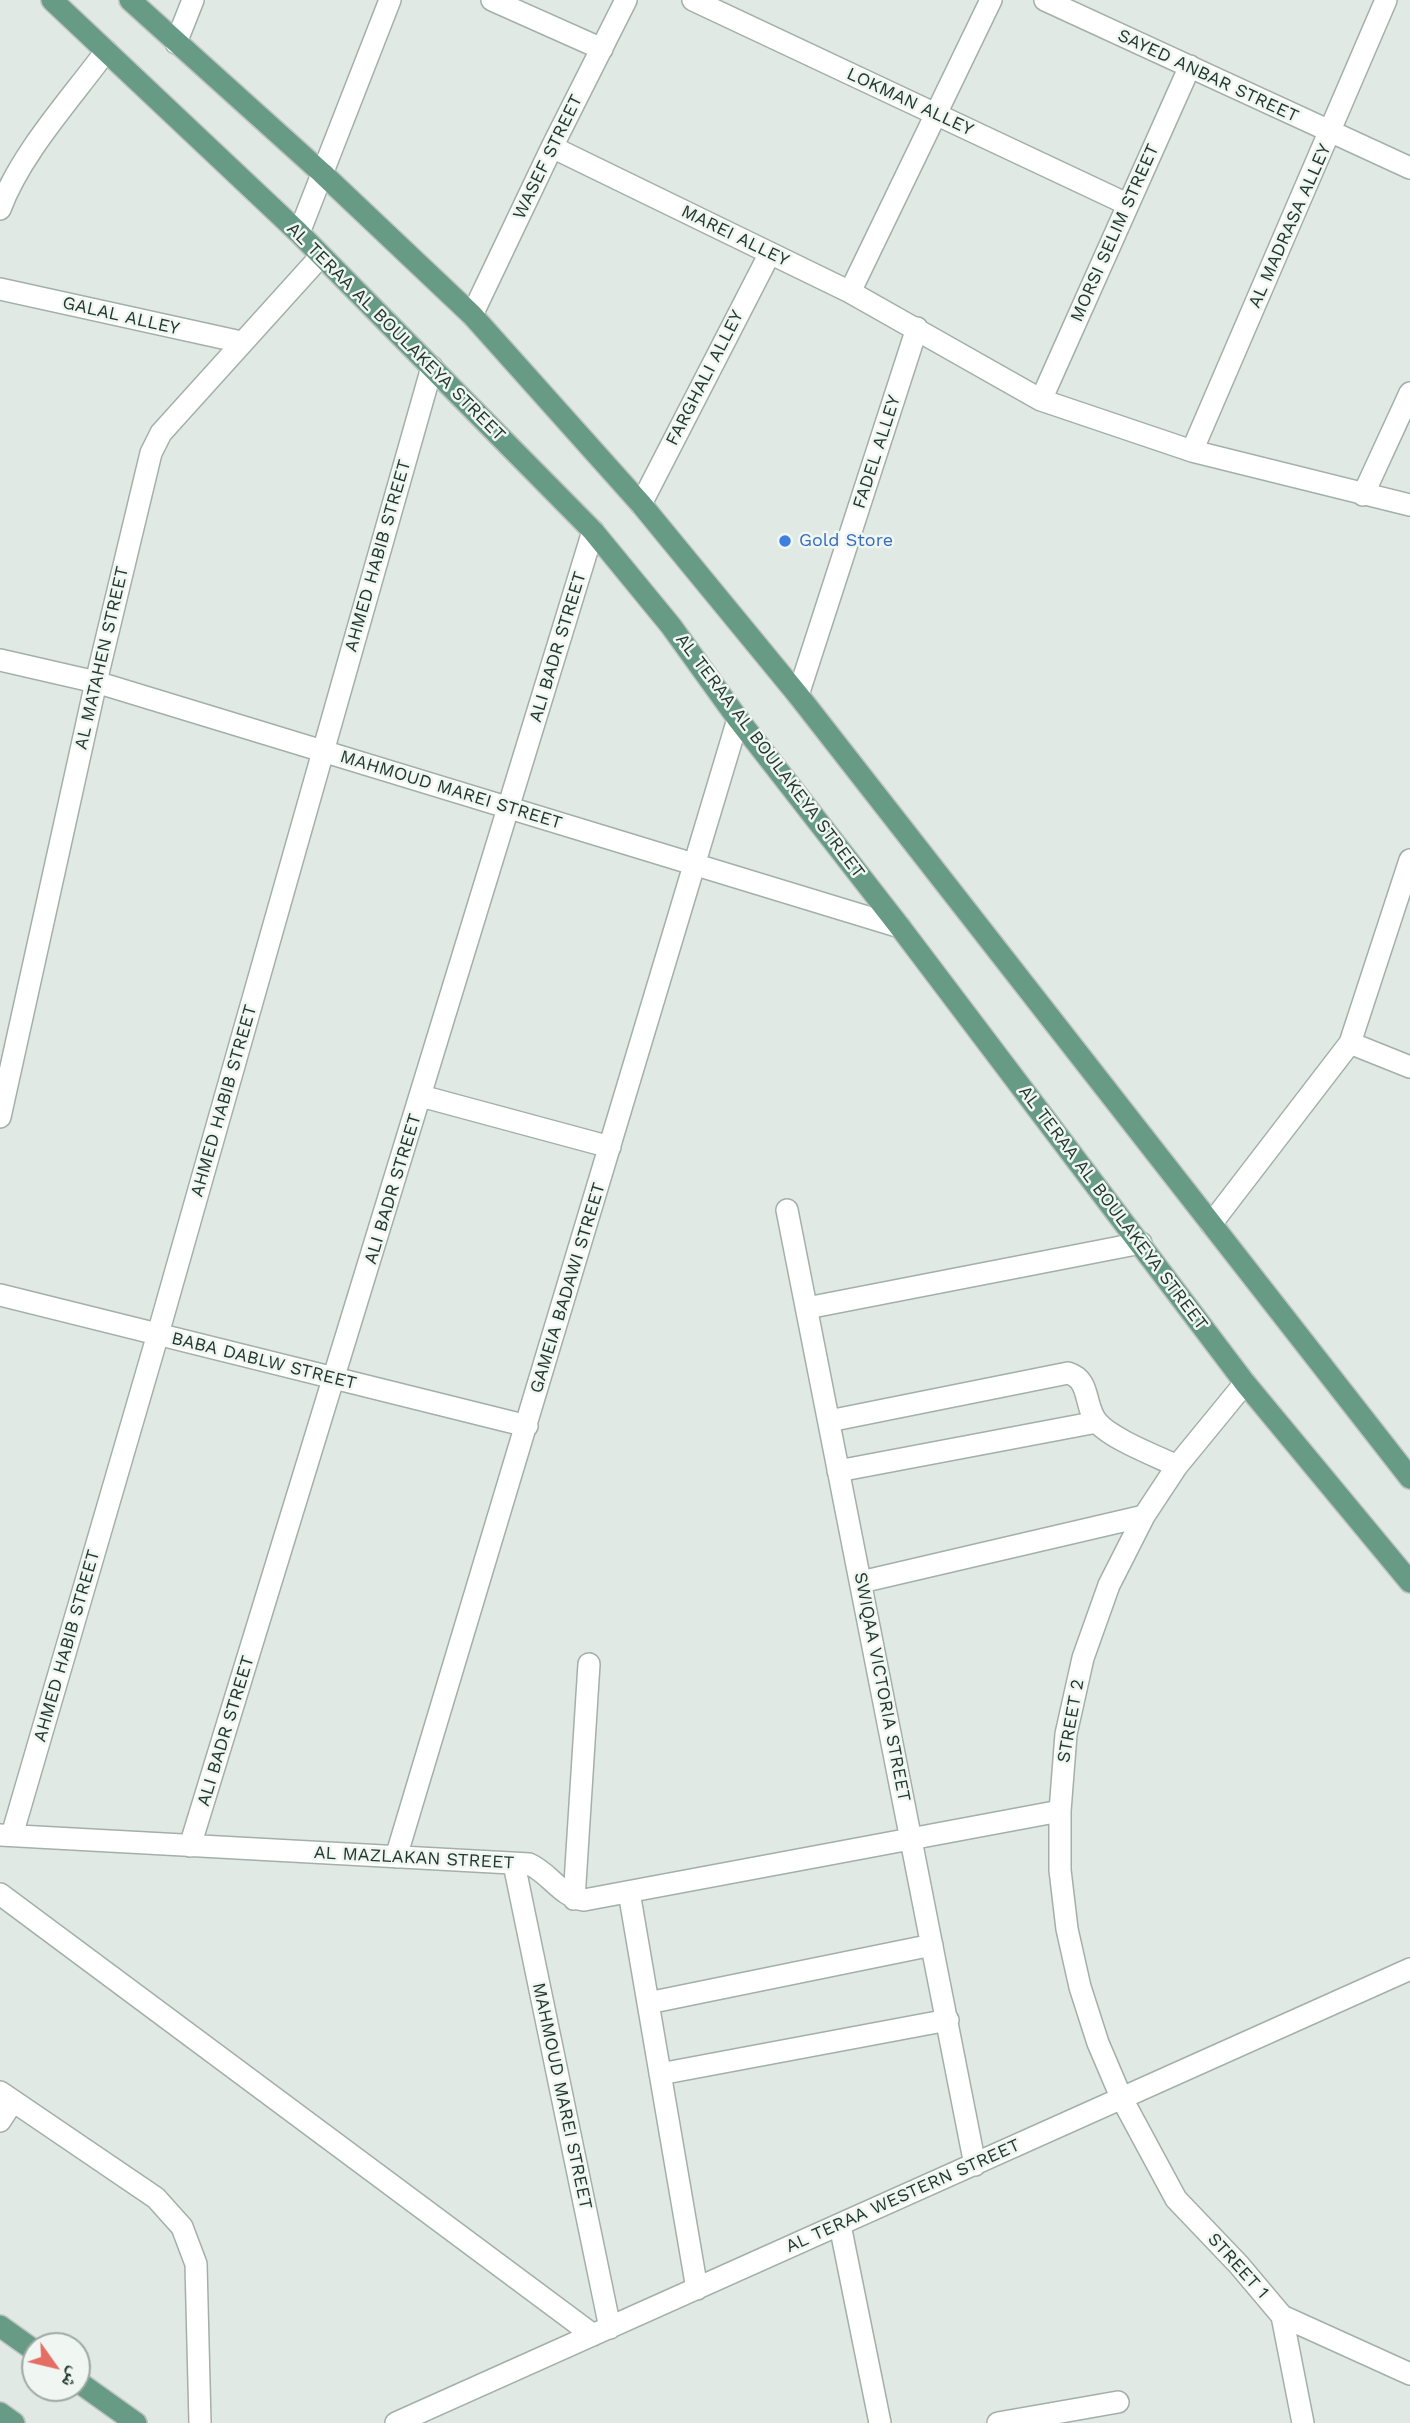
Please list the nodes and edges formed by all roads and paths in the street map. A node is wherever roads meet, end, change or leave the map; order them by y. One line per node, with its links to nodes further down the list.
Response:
1 (52, 0): 13 (main road, AL TERAA AL BOULAKEYA STREET)
2 (130, 0): 11 (main road)
3 (193, 0): 11 (street)
4 (390, 0): 19 (street)
5 (492, 0): 12 (street)
6 (626, 0): 12 (street, WASEF STREET)
7 (693, 0): 15 (street, LOKMAN ALLEY)
8 (991, 0): 15 (street)
9 (1045, 0): 14 (street, SAYED ANBAR STREET)
10 (1386, 0): 16 (street, AL MADRASA ALLEY)
11 (176, 43): 19 (main road)
12 (602, 48): 17 (street, WASEF STREET)
13 (106, 51): 21 (street); 22 (main road, AL TERAA AL BOULAKEYA STREET)
14 (1190, 66): 16 (street, SAYED ANBAR STREET); 20 (street, MORSI SELIM STREET)
15 (936, 114): 20 (street, LOKMAN ALLEY); 26 (street)
16 (1330, 133): 18 (street, SAYED ANBAR STREET); 33 (street, AL MADRASA ALLEY)
17 (552, 147): 23 (street, MAREI ALLEY); 27 (street, WASEF STREET)
18 (1410, 168)
19 (322, 173): 22 (street); 27 (main road)
20 (1128, 204): 32 (street, MORSI SELIM STREET)
21 (0, 209)
22 (299, 233): 24 (main road, AL TERAA AL BOULAKEYA STREET)
23 (770, 253): 26 (street, MAREI ALLEY); 35 (street, FARGHALI ALLEY)
24 (320, 257): 29 (street, AL MATAHEN STREET); 30 (main road, AL TERAA AL BOULAKEYA STREET)
25 (0, 289): 29 (street, GALAL ALLEY)
26 (850, 292): 28 (street, MAREI ALLEY)
27 (472, 316): 35 (main road)
28 (917, 328): 32 (street, MAREI ALLEY); 40 (street, FADEL ALLEY)
29 (241, 342): 39 (street, AL MATAHEN STREET)
30 (432, 367): 37 (main road, AL TERAA AL BOULAKEYA STREET); 42 (street, AHMED HABIB STREET)
31 (1410, 394): 34 (street)
32 (1041, 400): 33 (street, MAREI ALLEY)
33 (1192, 452): 34 (street, MAREI ALLEY)
34 (1363, 495): 36 (street, MAREI ALLEY)
35 (641, 504): 40 (main road)
36 (1410, 505)
37 (593, 531): 41 (main road, AL TERAA AL BOULAKEYA STREET); 43 (street, ALI BADR STREET)
38 (0, 660): 39 (street, MAHMOUD MAREI STREET)
39 (96, 682): 42 (street, MAHMOUD MAREI STREET); 50 (street, AL MATAHEN STREET)
40 (798, 695): 53 (main road)
41 (738, 719): 45 (street, GAMEIA BADAWI STREET); 46 (main road, AL TERAA AL BOULAKEYA STREET)
42 (323, 751): 43 (street, MAHMOUD MAREI STREET); 57 (street, AHMED HABIB STREET)
43 (510, 807): 45 (street, MAHMOUD MAREI STREET); 49 (street, ALI BADR STREET)
44 (1410, 860): 47 (street)
45 (694, 864): 46 (street, MAHMOUD MAREI STREET); 51 (street, GAMEIA BADAWI STREET)
46 (900, 927): 54 (main road, AL TERAA AL BOULAKEYA STREET)
47 (1350, 1043): 48 (street); 53 (street)
48 (1410, 1067)
49 (421, 1096): 51 (street); 58 (street, ALI BADR STREET)
50 (0, 1117)
51 (610, 1147): 62 (street, GAMEIA BADAWI STREET)
52 (787, 1210): 56 (street, SWIQAA VICTORIA STREET)
53 (1211, 1224): 65 (main road)
54 (1141, 1243): 56 (street); 59 (main road, AL TERAA AL BOULAKEYA STREET)
55 (0, 1295): 57 (street, BABA DABLW STREET)
56 (807, 1308): 60 (street, SWIQAA VICTORIA STREET)
57 (158, 1334): 58 (street, BABA DABLW STREET); 71 (street, AHMED HABIB STREET)
58 (335, 1378): 62 (street, BABA DABLW STREET); 73 (street, ALI BADR STREET)
59 (1245, 1383): 63 (street, STREET 2); 68 (main road, AL TERAA AL BOULAKEYA STREET)
60 (828, 1420): 61 (street); 64 (street, SWIQAA VICTORIA STREET)
61 (1097, 1422): 63 (street); 64 (street)
62 (527, 1426): 74 (street, GAMEIA BADAWI STREET)
63 (1177, 1466): 66 (street, STREET 2)
64 (838, 1471): 67 (street, SWIQAA VICTORIA STREET)
65 (1410, 1478)
66 (1144, 1516): 67 (street); 70 (street, STREET 2)
67 (861, 1582): 72 (street, SWIQAA VICTORIA STREET)
68 (1410, 1582)
69 (589, 1664): 78 (street)
70 (1060, 1811): 72 (street); 85 (street, STREET 2)
71 (6, 1835): 73 (street, AL MAZLAKAN STREET)
72 (911, 1839): 76 (street); 79 (street, SWIQAA VICTORIA STREET)
73 (190, 1846): 74 (street, AL MAZLAKAN STREET)
74 (396, 1857): 75 (street, AL MAZLAKAN STREET)
75 (514, 1864): 78 (street, AL MAZLAKAN STREET); 92 (street, MAHMOUD MAREI STREET)
76 (629, 1892): 78 (street); 81 (street)
77 (0, 1894): 92 (street)
78 (574, 1899)
79 (932, 1945): 81 (street); 82 (street, SWIQAA VICTORIA STREET)
80 (1410, 1969): 85 (street, AL TERAA WESTERN STREET)
81 (648, 2003): 83 (street)
82 (948, 2020): 83 (street); 87 (street, SWIQAA VICTORIA STREET)
83 (660, 2074): 89 (street)
84 (7, 2096): 86 (street); 100 (street)
85 (1121, 2097): 87 (street, AL TERAA WESTERN STREET); 90 (street, STREET 1)
86 (0, 2121)
87 (975, 2165): 88 (street, AL TERAA WESTERN STREET)
88 (840, 2225): 89 (street, AL TERAA WESTERN STREET); 102 (street)
89 (697, 2289): 92 (street, AL TERAA WESTERN STREET)
90 (1282, 2315): 94 (street, STREET 1); 104 (street)
91 (0, 2326): 93 (main road)
92 (601, 2332): 101 (street, AL TERAA WESTERN STREET)
93 (21, 2341)
94 (1410, 2374)
95 (91, 2391): 99 (main road)
96 (1118, 2402): 103 (street)
97 (0, 2413): 98 (main road)
98 (14, 2423)
99 (136, 2423)
100 (200, 2423)
101 (396, 2423)
102 (880, 2423)
103 (998, 2423)
104 (1303, 2423)

